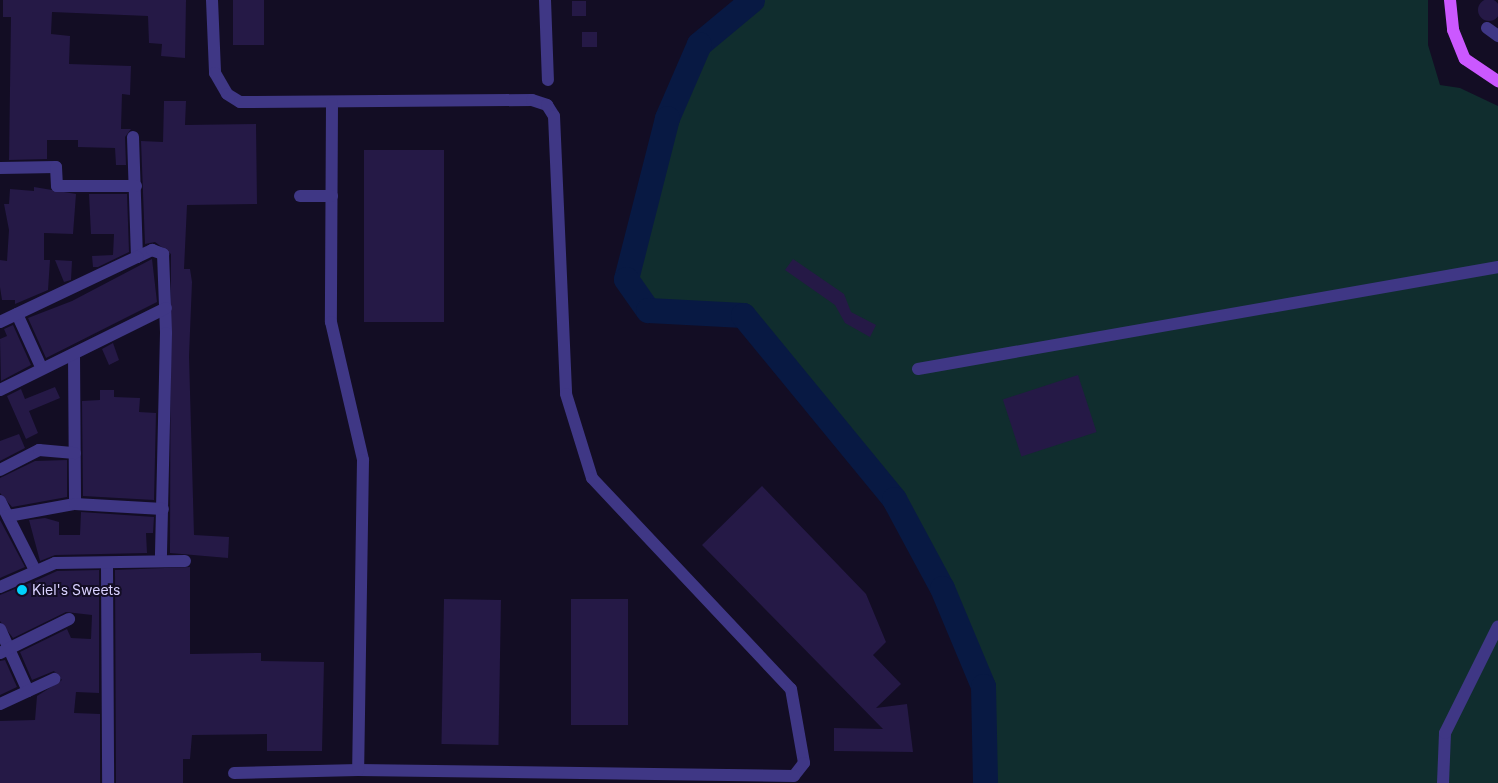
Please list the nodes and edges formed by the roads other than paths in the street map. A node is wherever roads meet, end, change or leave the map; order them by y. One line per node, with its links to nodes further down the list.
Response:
1 (212, 0): 8 (street)
2 (545, 0): 6 (street)
3 (1450, 0): 7 (main road)
4 (1487, 28): 5 (street)
5 (1498, 36)
6 (548, 80)
7 (1498, 81)
8 (332, 104): 13 (street); 44 (street)
9 (133, 137): 11 (street)
10 (0, 168): 11 (street)
11 (136, 186): 14 (street)
12 (300, 196): 13 (street)
13 (332, 196): 41 (street)
14 (137, 257): 16 (street); 17 (street)
15 (1498, 267): 21 (street)
16 (166, 308): 19 (street); 27 (street)
17 (17, 314): 18 (street); 20 (street)
18 (0, 322)
19 (74, 354): 20 (street); 23 (street)
20 (42, 369): 22 (street)
21 (918, 369)
22 (0, 390)
23 (76, 453): 24 (street); 26 (street)
24 (0, 470)
25 (0, 501): 28 (street)
26 (75, 504): 27 (street); 28 (street)
27 (163, 509): 29 (street)
28 (8, 516): 32 (street)
29 (161, 561): 30 (street); 31 (street)
30 (185, 561)
31 (107, 565): 32 (street); 45 (street)
32 (35, 570): 33 (street)
33 (0, 587)
34 (70, 619): 37 (street)
35 (1498, 626): 46 (street)
36 (0, 630): 37 (street)
37 (5, 650): 39 (street)
38 (54, 679): 39 (street)
39 (28, 691): 40 (street)
40 (0, 704)
41 (358, 770): 42 (street); 43 (street)
42 (234, 773)
43 (694, 779): 44 (street)
44 (751, 779)
45 (108, 783)
46 (1443, 783)

